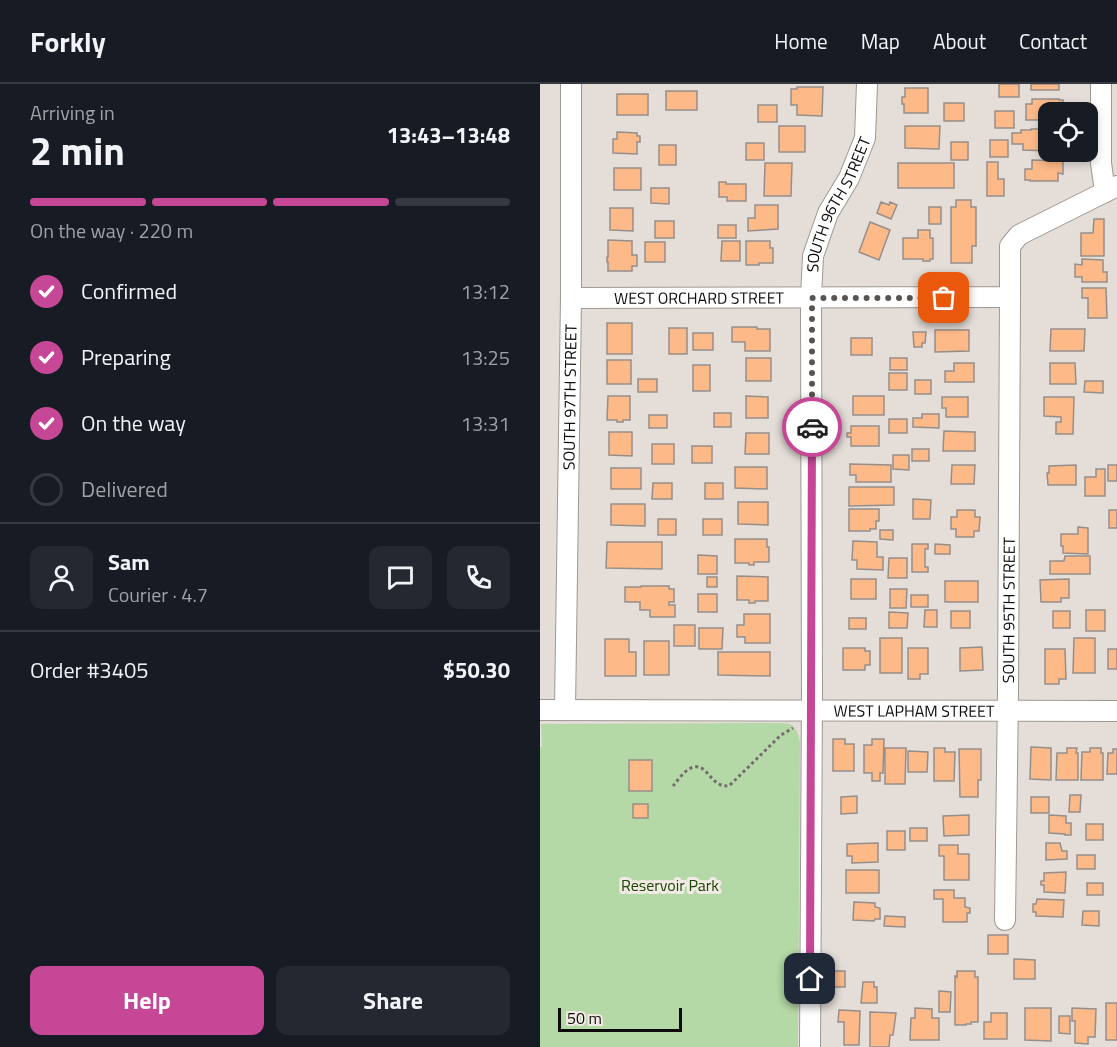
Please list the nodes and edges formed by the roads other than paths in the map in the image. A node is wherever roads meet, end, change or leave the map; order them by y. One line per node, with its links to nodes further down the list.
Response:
1 (571, 84): 6 (street, SOUTH 97TH STREET)
2 (867, 84): 7 (street, SOUTH 96TH STREET)
3 (1101, 84): 4 (street)
4 (1111, 189): 5 (street)
5 (1010, 297): 7 (street, WEST ORCHARD STREET); 11 (street, SOUTH 95TH STREET)
6 (571, 298): 7 (street, WEST ORCHARD STREET); 8 (street, SOUTH 97TH STREET)
7 (812, 298): 10 (street, SOUTH 96TH STREET)
8 (565, 709): 9 (street, WEST LAPHAM STREET); 10 (street, WEST LAPHAM STREET)
9 (540, 710)
10 (812, 711): 11 (street, WEST LAPHAM STREET); 14 (street, SOUTH 96TH STREET)
11 (1008, 711): 12 (street, WEST LAPHAM STREET); 13 (street, SOUTH 95TH STREET)
12 (1117, 711)
13 (1005, 921)
14 (810, 1047)

